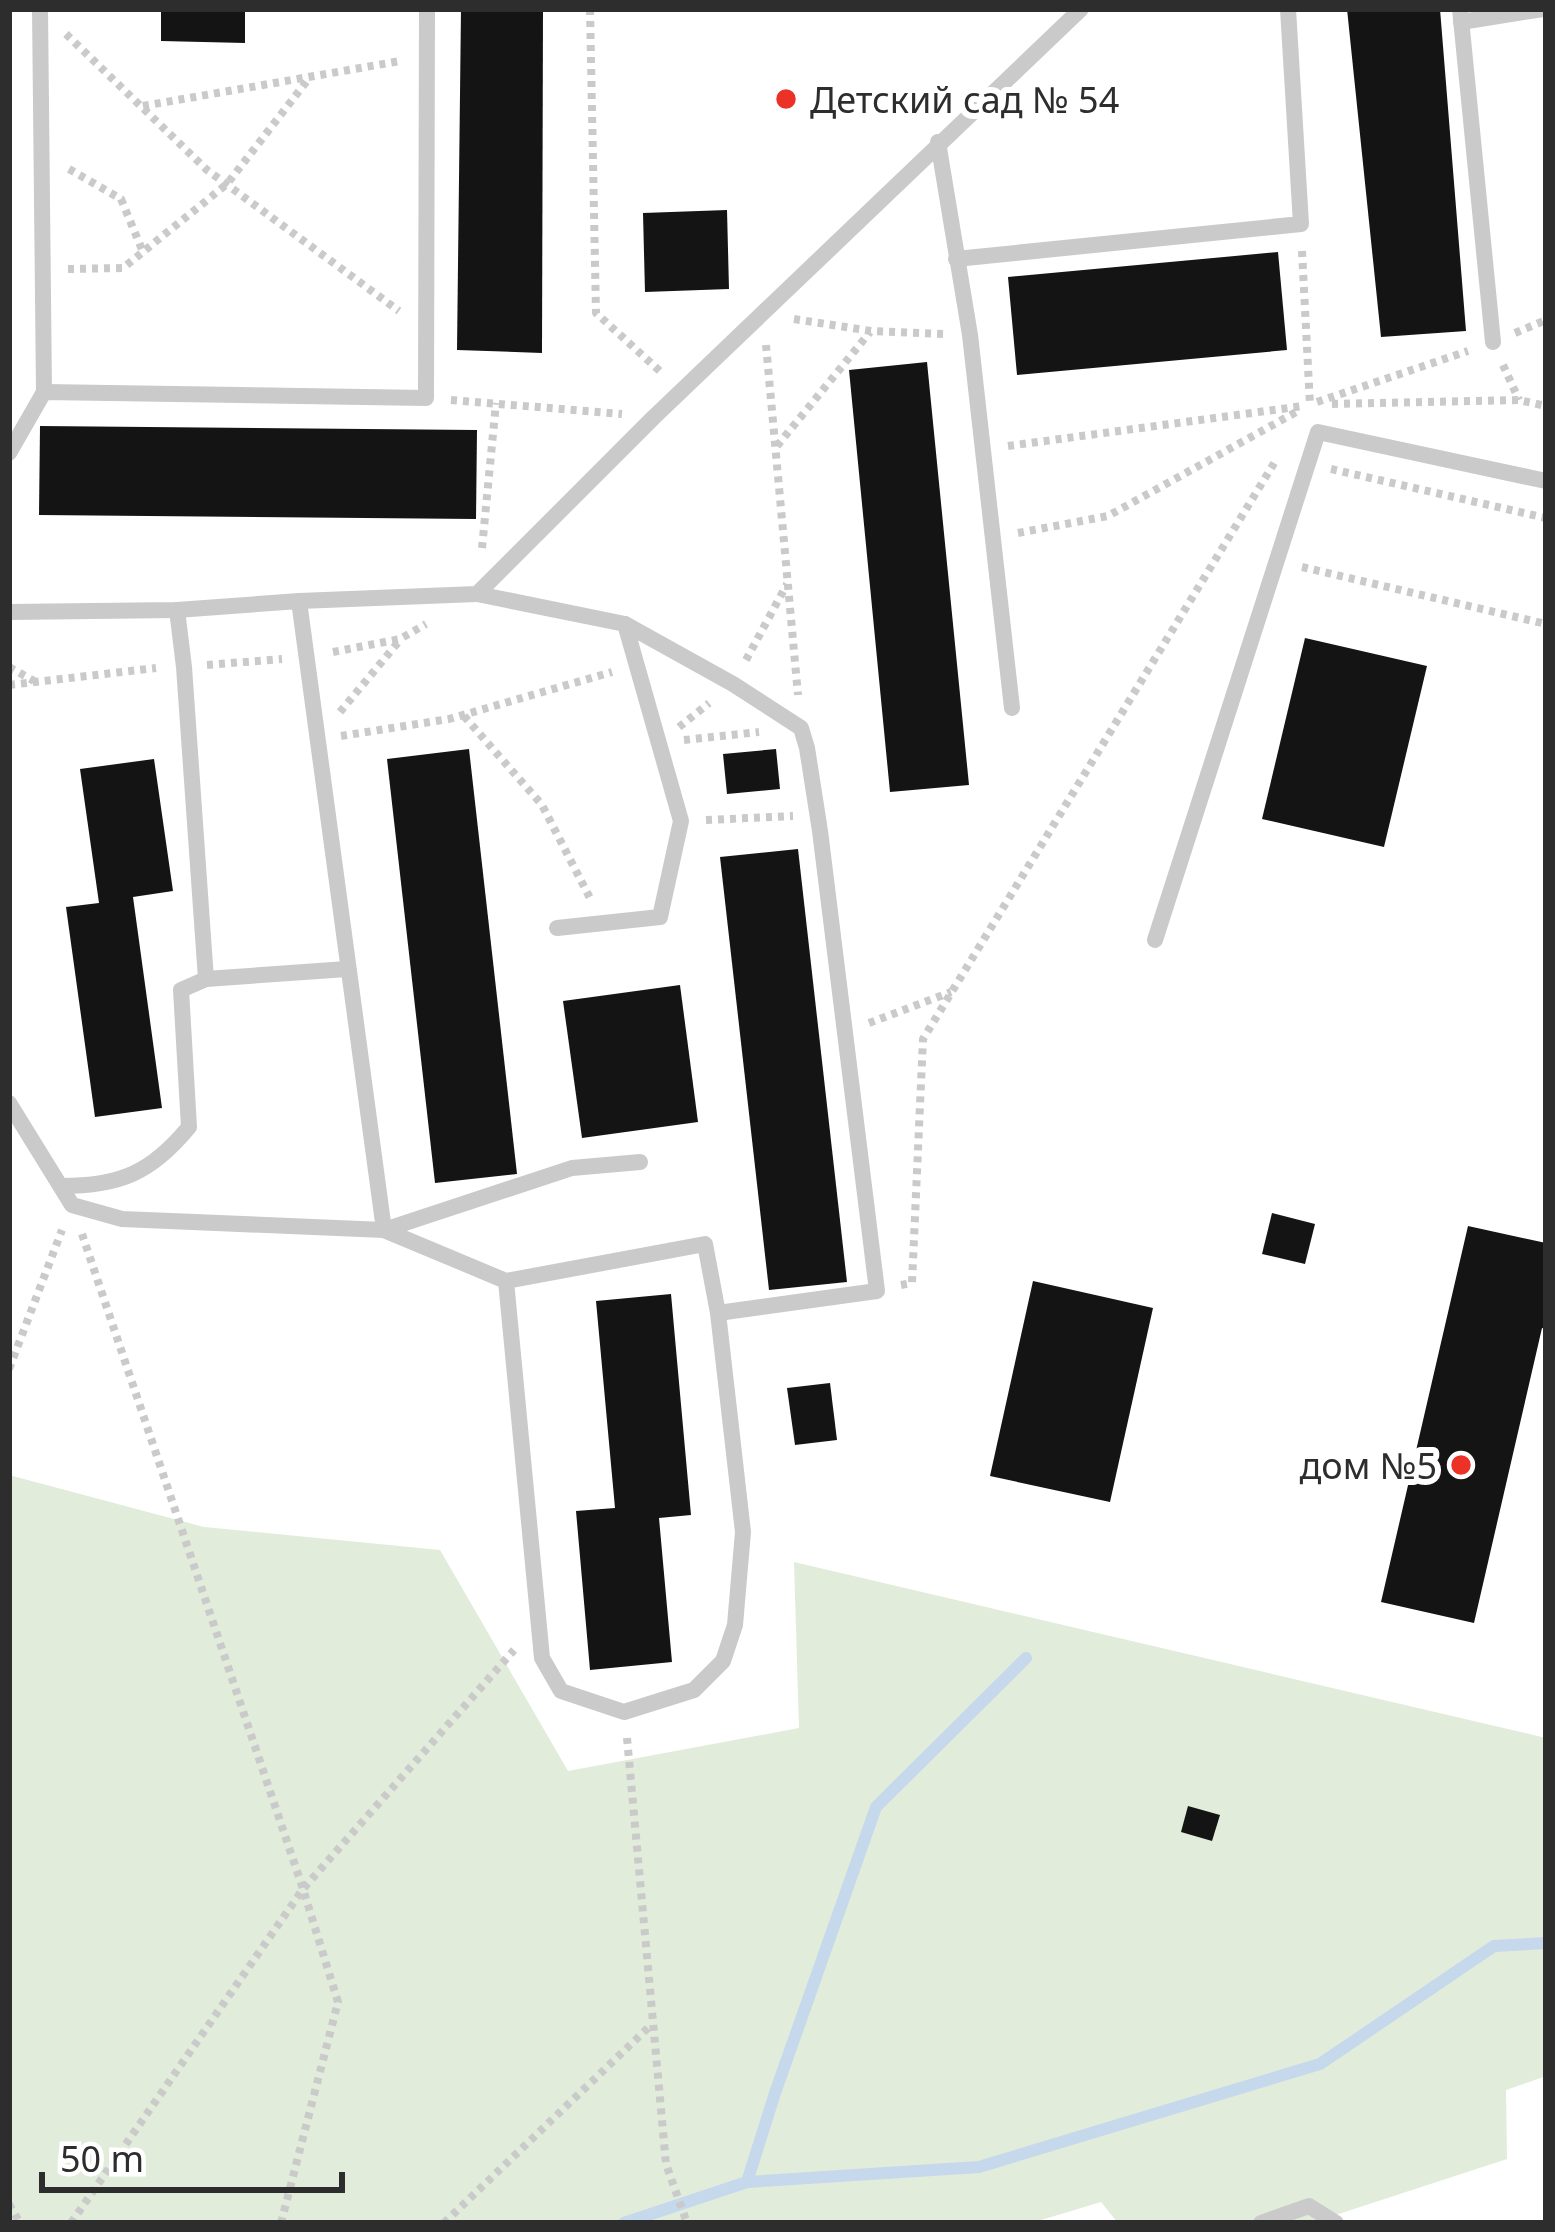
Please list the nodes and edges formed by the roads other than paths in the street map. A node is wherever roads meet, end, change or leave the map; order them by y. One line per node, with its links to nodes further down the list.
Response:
1 (40, 9): 10 (lane)
2 (428, 9): 10 (lane)
3 (1081, 9): 7 (lane)
4 (1288, 9): 8 (lane)
5 (1543, 9): 6 (lane)
6 (1461, 15): 9 (lane)
7 (938, 142): 8 (lane); 13 (lane)
8 (956, 259): 18 (lane)
9 (1493, 342)
10 (44, 392): 11 (lane)
11 (9, 453)
12 (1546, 481): 20 (lane)
13 (477, 594): 14 (lane); 17 (lane)
14 (299, 601): 15 (lane); 21 (lane)
15 (177, 610): 16 (lane); 22 (lane)
16 (9, 612)
17 (625, 624): 19 (lane); 28 (lane)
18 (1012, 708)
19 (556, 928)
20 (1155, 940)
21 (347, 969): 22 (lane); 26 (lane)
22 (206, 979): 25 (lane)
23 (9, 1103): 25 (lane)
24 (640, 1162): 26 (lane)
25 (61, 1186): 26 (lane)
26 (384, 1229): 27 (lane)
27 (506, 1281): 28 (lane); 28 (lane)
28 (718, 1313)
29 (1261, 2223): 30 (lane)
30 (1336, 2223)

